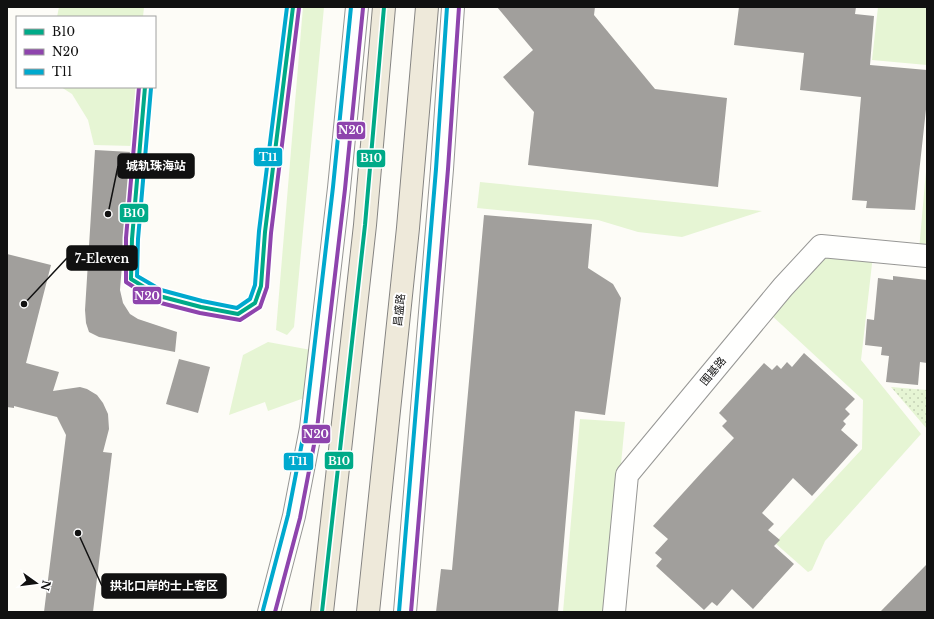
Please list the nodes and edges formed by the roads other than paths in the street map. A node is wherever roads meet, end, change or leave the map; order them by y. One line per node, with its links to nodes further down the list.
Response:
1 (358, 7): 6 (street)
2 (384, 7): 7 (main road)
3 (427, 7): 8 (main road, 昌盛路)
4 (453, 7): 9 (street)
5 (927, 256): 10 (street, 围基路)
6 (269, 612)
7 (322, 612)
8 (368, 612)
9 (405, 612)
10 (614, 612)

